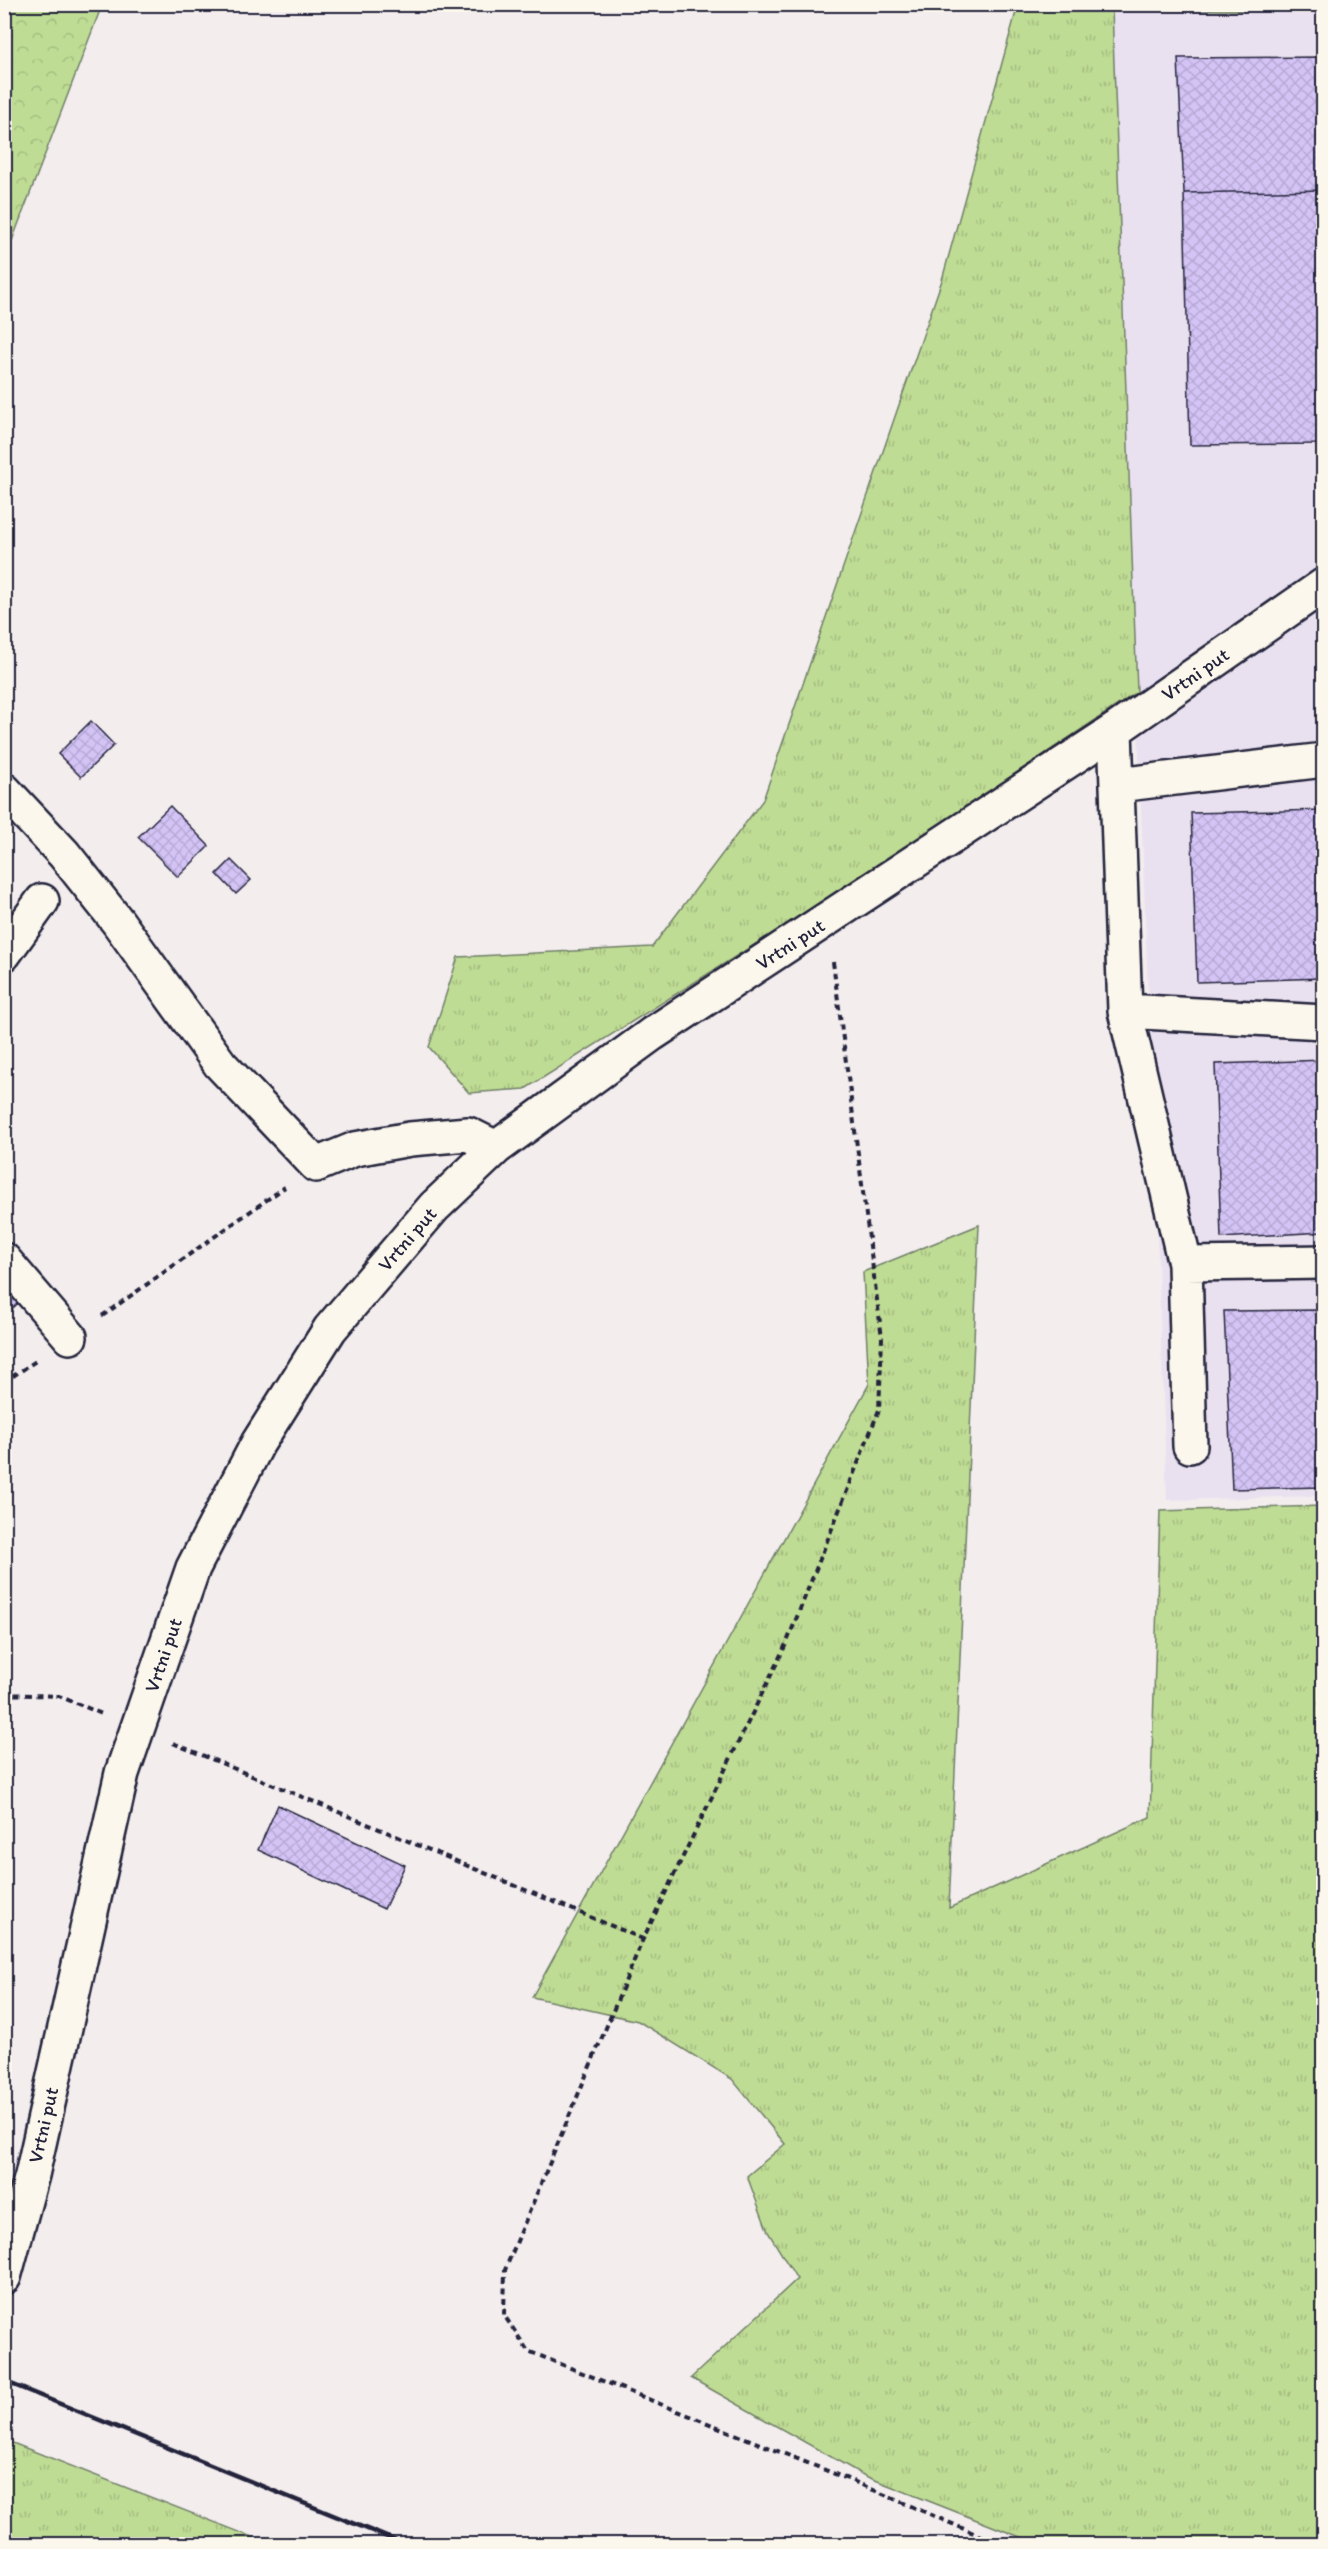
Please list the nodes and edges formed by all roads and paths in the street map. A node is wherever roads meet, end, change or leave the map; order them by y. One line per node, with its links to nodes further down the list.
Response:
1 (1323, 585): 2 (street, Vrtni put)
2 (1115, 730): 4 (street); 7 (street, Vrtni put)
3 (1323, 760): 4 (street)
4 (1118, 785): 9 (street)
5 (4, 790): 12 (street)
6 (42, 901): 8 (street)
7 (828, 919): 11 (street, Vrtni put); 21 (path)
8 (4, 954)
9 (1125, 1011): 10 (street); 15 (street)
10 (1323, 1022)
11 (496, 1148): 12 (street); 20 (street, Vrtni put)
12 (316, 1165): 16 (path)
13 (4, 1260): 16 (street)
14 (1323, 1262): 15 (street)
15 (1185, 1264): 18 (street)
16 (70, 1337): 17 (path)
17 (4, 1382)
18 (1190, 1446)
19 (4, 1694): 20 (path)
20 (137, 1728): 21 (path); 22 (street, Vrtni put)
21 (643, 1939): 23 (path)
22 (4, 2277)
23 (999, 2544)

